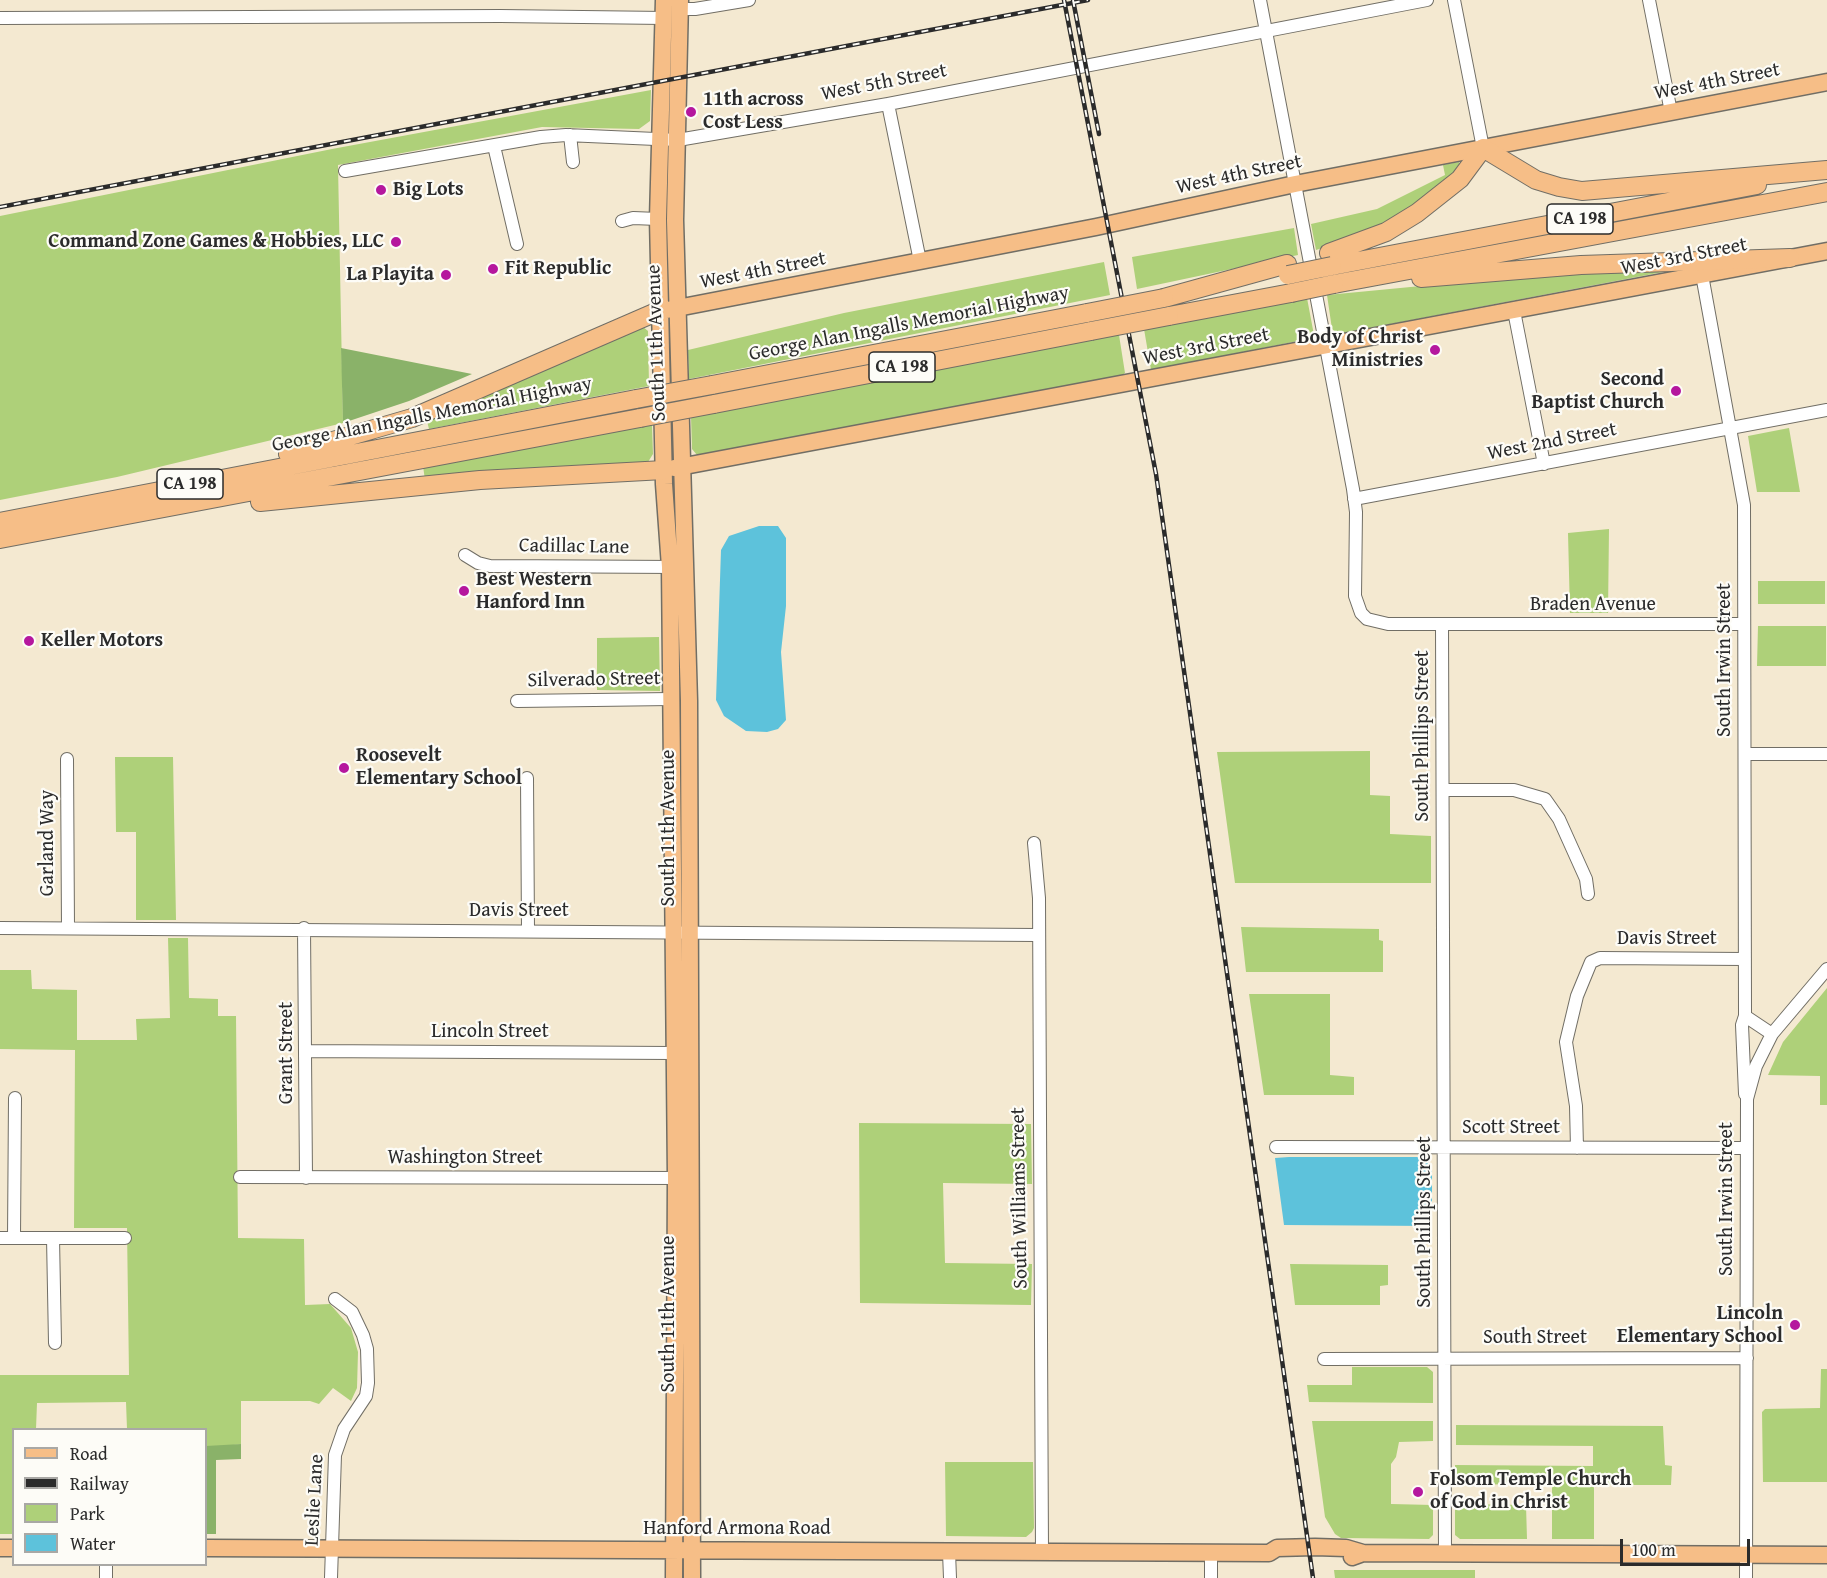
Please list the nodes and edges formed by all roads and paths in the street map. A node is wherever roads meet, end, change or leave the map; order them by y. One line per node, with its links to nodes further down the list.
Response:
1 (664, 0): 9 (main road)
2 (749, 0): 7 (street)
3 (1260, 0): 10 (street, South Phillips Street)
4 (1427, 0): 10 (street, West 5th Street)
5 (1454, 0): 19 (street)
6 (1649, 0): 14 (street)
7 (677, 3): 11 (main road)
8 (0, 18): 9 (street)
9 (665, 18): 11 (main road)
10 (1265, 30): 13 (street, West 5th Street); 23 (street, South Phillips Street)
11 (674, 75): 16 (main road, South 11th Avenue); 17 (main road, South 11th Avenue)
12 (1827, 82): 14 (main road, West 4th Street)
13 (888, 104): 17 (street, West 5th Street); 31 (street)
14 (1671, 112): 19 (main road, West 4th Street)
15 (570, 135): 16 (street, West 5th Street); 18 (street, West 5th Street); 20 (street)
16 (660, 140): 17 (street, West 5th Street); 25 (main road, South 11th Avenue)
17 (678, 140): 35 (main road, South 11th Avenue)
18 (494, 146): 21 (street, West 5th Street); 27 (street)
19 (1483, 148): 22 (highway); 23 (main road, West 4th Street); 30 (highway)
20 (573, 162)
21 (345, 171)
22 (1827, 171): 30 (highway, George Alan Ingalls Memorial Highway / CA 198)
23 (1295, 184): 31 (main road, West 4th Street); 37 (street, South Phillips Street)
24 (1827, 192): 34 (highway, George Alan Ingalls Memorial Highway / CA 198)
25 (658, 219): 26 (street); 35 (main road, South 11th Avenue)
26 (621, 221)
27 (517, 243)
28 (1827, 251): 29 (main road, West 3rd Street)
29 (1790, 258): 32 (main road, West 3rd Street); 34 (highway)
30 (1331, 260): 33 (highway, George Alan Ingalls Memorial Highway / CA 198, bridge)
31 (920, 261): 35 (main road, West 4th Street)
32 (1702, 275): 36 (main road, West 3rd Street); 39 (street, South Irwin Street)
33 (1289, 277): 34 (highway, George Alan Ingalls Memorial Highway / CA 198, bridge); 44 (highway, George Alan Ingalls Memorial Highway / CA 198, bridge); 44 (highway, George Alan Ingalls Memorial Highway / CA 198, bridge)
34 (1336, 284)
35 (669, 310): 41 (main road, South 11th Avenue); 42 (main road, South 11th Avenue); 44 (highway)
36 (1514, 310): 37 (main road, West 3rd Street); 40 (street)
37 (1327, 346): 41 (main road, West 3rd Street); 43 (street, South Phillips Street)
38 (1827, 410): 39 (street, West 2nd Street)
39 (1731, 428): 40 (street, West 2nd Street); 49 (street, South Irwin Street)
40 (1544, 464): 43 (street, West 2nd Street)
41 (683, 467): 42 (main road, West 3rd Street); 48 (main road, South 11th Avenue)
42 (664, 470): 44 (highway); 48 (main road, South 11th Avenue)
43 (1354, 499): 50 (street, South Phillips Street)
44 (118, 507): 45 (highway, George Alan Ingalls Memorial Highway / CA 198); 46 (highway, George Alan Ingalls Memorial Highway / CA 198)
45 (0, 522)
46 (0, 538)
47 (465, 555): 48 (street, Cadillac Lane)
48 (678, 567): 51 (main road, South 11th Avenue); 65 (main road, South 11th Avenue)
49 (1744, 624): 50 (street, Braden Avenue); 53 (street, South Irwin Street)
50 (1442, 625): 57 (street, South Phillips Street)
51 (671, 699): 52 (street, Silverado Street); 64 (main road, South 11th Avenue)
52 (517, 701)
53 (1745, 754): 54 (street); 67 (street, South Irwin Street)
54 (1827, 754)
55 (67, 759): 61 (street, Garland Way)
56 (527, 778): 63 (street)
57 (1443, 790): 59 (street); 76 (street, South Phillips Street)
58 (1034, 843): 66 (street, South Williams Street)
59 (1588, 894)
60 (0, 928): 61 (street, Davis Street)
61 (68, 928): 62 (street, Davis Street)
62 (304, 928): 63 (street, Davis Street); 71 (street, Grant Street)
63 (528, 931): 64 (street, Davis Street)
64 (672, 931): 65 (street, Davis Street); 72 (main road, South 11th Avenue)
65 (690, 932): 66 (street, Davis Street); 81 (main road, South 11th Avenue)
66 (1037, 934): 96 (street, South Williams Street)
67 (1745, 960): 69 (street, South Irwin Street); 77 (street, Davis Street)
68 (1827, 969): 70 (street)
69 (1745, 1016): 70 (street); 74 (street, South Irwin Street)
70 (1772, 1034): 74 (street)
71 (306, 1051): 72 (street, Lincoln Street); 80 (street, Grant Street)
72 (674, 1053): 81 (main road, South 11th Avenue)
73 (15, 1098): 83 (street)
74 (1746, 1107): 78 (street, South Irwin Street)
75 (1276, 1147): 76 (street, Scott Street)
76 (1443, 1147): 77 (street, Scott Street); 88 (street, South Phillips Street)
77 (1577, 1148): 78 (street, Scott Street)
78 (1746, 1148): 89 (street, South Irwin Street)
79 (240, 1177): 80 (street, Washington Street)
80 (306, 1178): 81 (street, Washington Street)
81 (683, 1178): 93 (main road, South 11th Avenue); 94 (main road, South 11th Avenue)
82 (0, 1238): 83 (street)
83 (14, 1238): 84 (street)
84 (53, 1238): 85 (street); 87 (street)
85 (125, 1238)
86 (335, 1299): 92 (street, Leslie Lane)
87 (55, 1343)
88 (1445, 1358): 89 (street, South Street); 90 (street, South Street); 98 (street, South Phillips Street)
89 (1747, 1358): 99 (street, South Irwin Street)
90 (1324, 1359)
91 (207, 1548): 92 (main road, Hanford Armona Road)
92 (331, 1548): 93 (main road, Hanford Armona Road); 101 (street, Leslie Lane)
93 (674, 1549): 94 (main road, Hanford Armona Road); 102 (main road, South 11th Avenue)
94 (692, 1550): 95 (main road, Hanford Armona Road); 103 (main road, South 11th Avenue)
95 (949, 1552): 96 (main road, Hanford Armona Road); 104 (street)
96 (1042, 1552): 97 (main road, Hanford Armona Road)
97 (1211, 1553): 98 (main road, Hanford Armona Road); 105 (street)
98 (1445, 1554): 99 (main road, Hanford Armona Road)
99 (1747, 1555): 100 (main road, Hanford Armona Road); 106 (street, South Irwin Street)
100 (1827, 1555)
101 (331, 1578)
102 (674, 1578)
103 (692, 1578)
104 (950, 1578)
105 (1211, 1578)
106 (1746, 1578)

